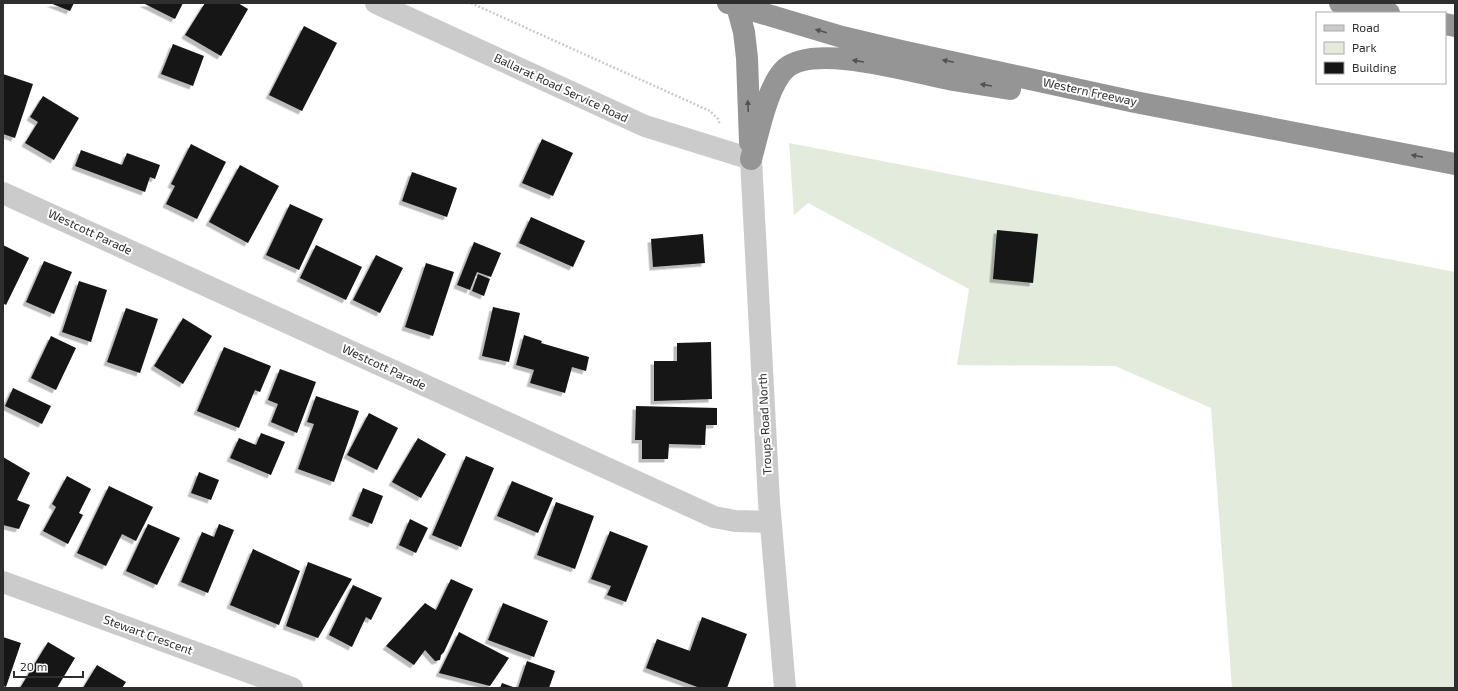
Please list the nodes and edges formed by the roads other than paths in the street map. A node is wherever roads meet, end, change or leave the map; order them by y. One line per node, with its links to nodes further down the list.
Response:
1 (376, 3): 6 (street, Ballarat Road Service Road)
2 (1340, 3): 4 (highway)
3 (733, 5): 5 (highway, Western Freeway, one-way to 3); 6 (highway, one-way to 3)
4 (1384, 12)
5 (1315, 136): 6 (highway, one-way to 6); 7 (highway, Western Freeway, one-way to 5)
6 (751, 159): 9 (street, Troups Road North)
7 (1455, 164)
8 (3, 193): 9 (street, Westcott Parade)
9 (770, 522): 12 (street, Troups Road North)
10 (3, 582): 11 (street, Stewart Crescent)
11 (292, 688)
12 (785, 688)

